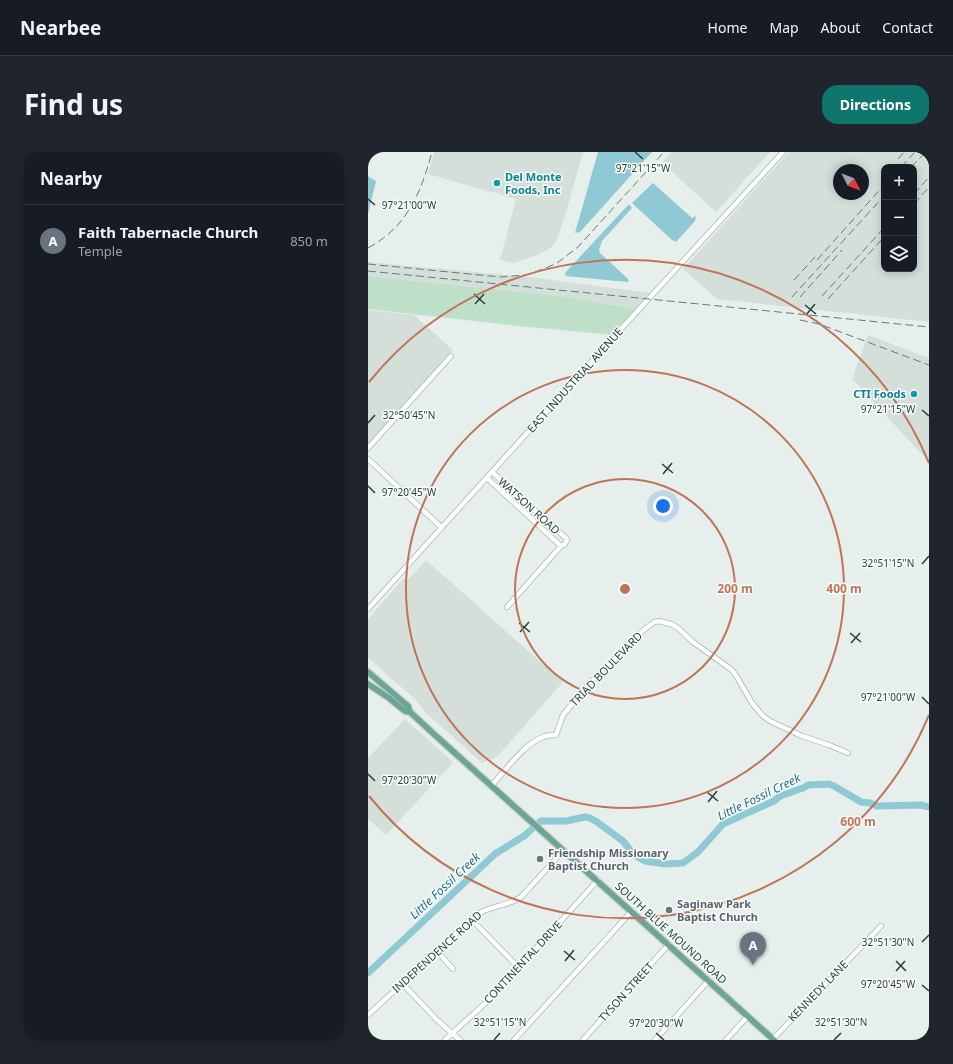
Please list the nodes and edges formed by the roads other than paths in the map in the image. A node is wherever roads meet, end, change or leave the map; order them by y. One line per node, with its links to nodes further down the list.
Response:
1 (783, 152): 5 (street, EAST INDUSTRIAL AVENUE)
2 (451, 356): 3 (street)
3 (368, 448)
4 (368, 459): 7 (street)
5 (492, 472): 6 (street, EAST INDUSTRIAL AVENUE); 8 (street, WATSON ROAD)
6 (486, 478): 7 (street, EAST INDUSTRIAL AVENUE); 8 (street)
7 (441, 527): 10 (street, EAST INDUSTRIAL AVENUE)
8 (561, 546): 9 (street)
9 (507, 607)
10 (368, 609)
11 (368, 672): 13 (main road, SOUTH BLUE MOUND ROAD)
12 (368, 684): 13 (main road, SOUTH BLUE MOUND ROAD)
13 (410, 712): 15 (main road, SOUTH BLUE MOUND ROAD)
14 (848, 753): 15 (street, TRIAD BOULEVARD)
15 (492, 785): 16 (main road, SOUTH BLUE MOUND ROAD)
16 (564, 850): 17 (main road, SOUTH BLUE MOUND ROAD); 19 (street, INDEPENDENCE ROAD)
17 (598, 880): 18 (main road, SOUTH BLUE MOUND ROAD); 23 (street, CONTINENTAL DRIVE)
18 (632, 911): 21 (main road, SOUTH BLUE MOUND ROAD); 35 (street)
19 (471, 920): 22 (street, INDEPENDENCE ROAD); 23 (street)
20 (881, 926): 31 (street, KENNEDY LANE)
21 (669, 944): 25 (main road, SOUTH BLUE MOUND ROAD); 36 (street, TYSON STREET)
22 (437, 951): 24 (street); 26 (street, INDEPENDENCE ROAD)
23 (519, 968): 29 (street, CONTINENTAL DRIVE)
24 (453, 969)
25 (709, 980): 28 (main road, SOUTH BLUE MOUND ROAD); 37 (street)
26 (402, 983): 27 (street, INDEPENDENCE ROAD); 29 (street)
27 (368, 1015)
28 (748, 1016): 31 (main road, SOUTH BLUE MOUND ROAD); 38 (street)
29 (452, 1033): 33 (street, CONTINENTAL DRIVE); 34 (street)
30 (368, 1035): 32 (street)
31 (774, 1039)
32 (374, 1040)
33 (445, 1040)
34 (460, 1040)
35 (514, 1040)
36 (583, 1040)
37 (655, 1040)
38 (726, 1040)

